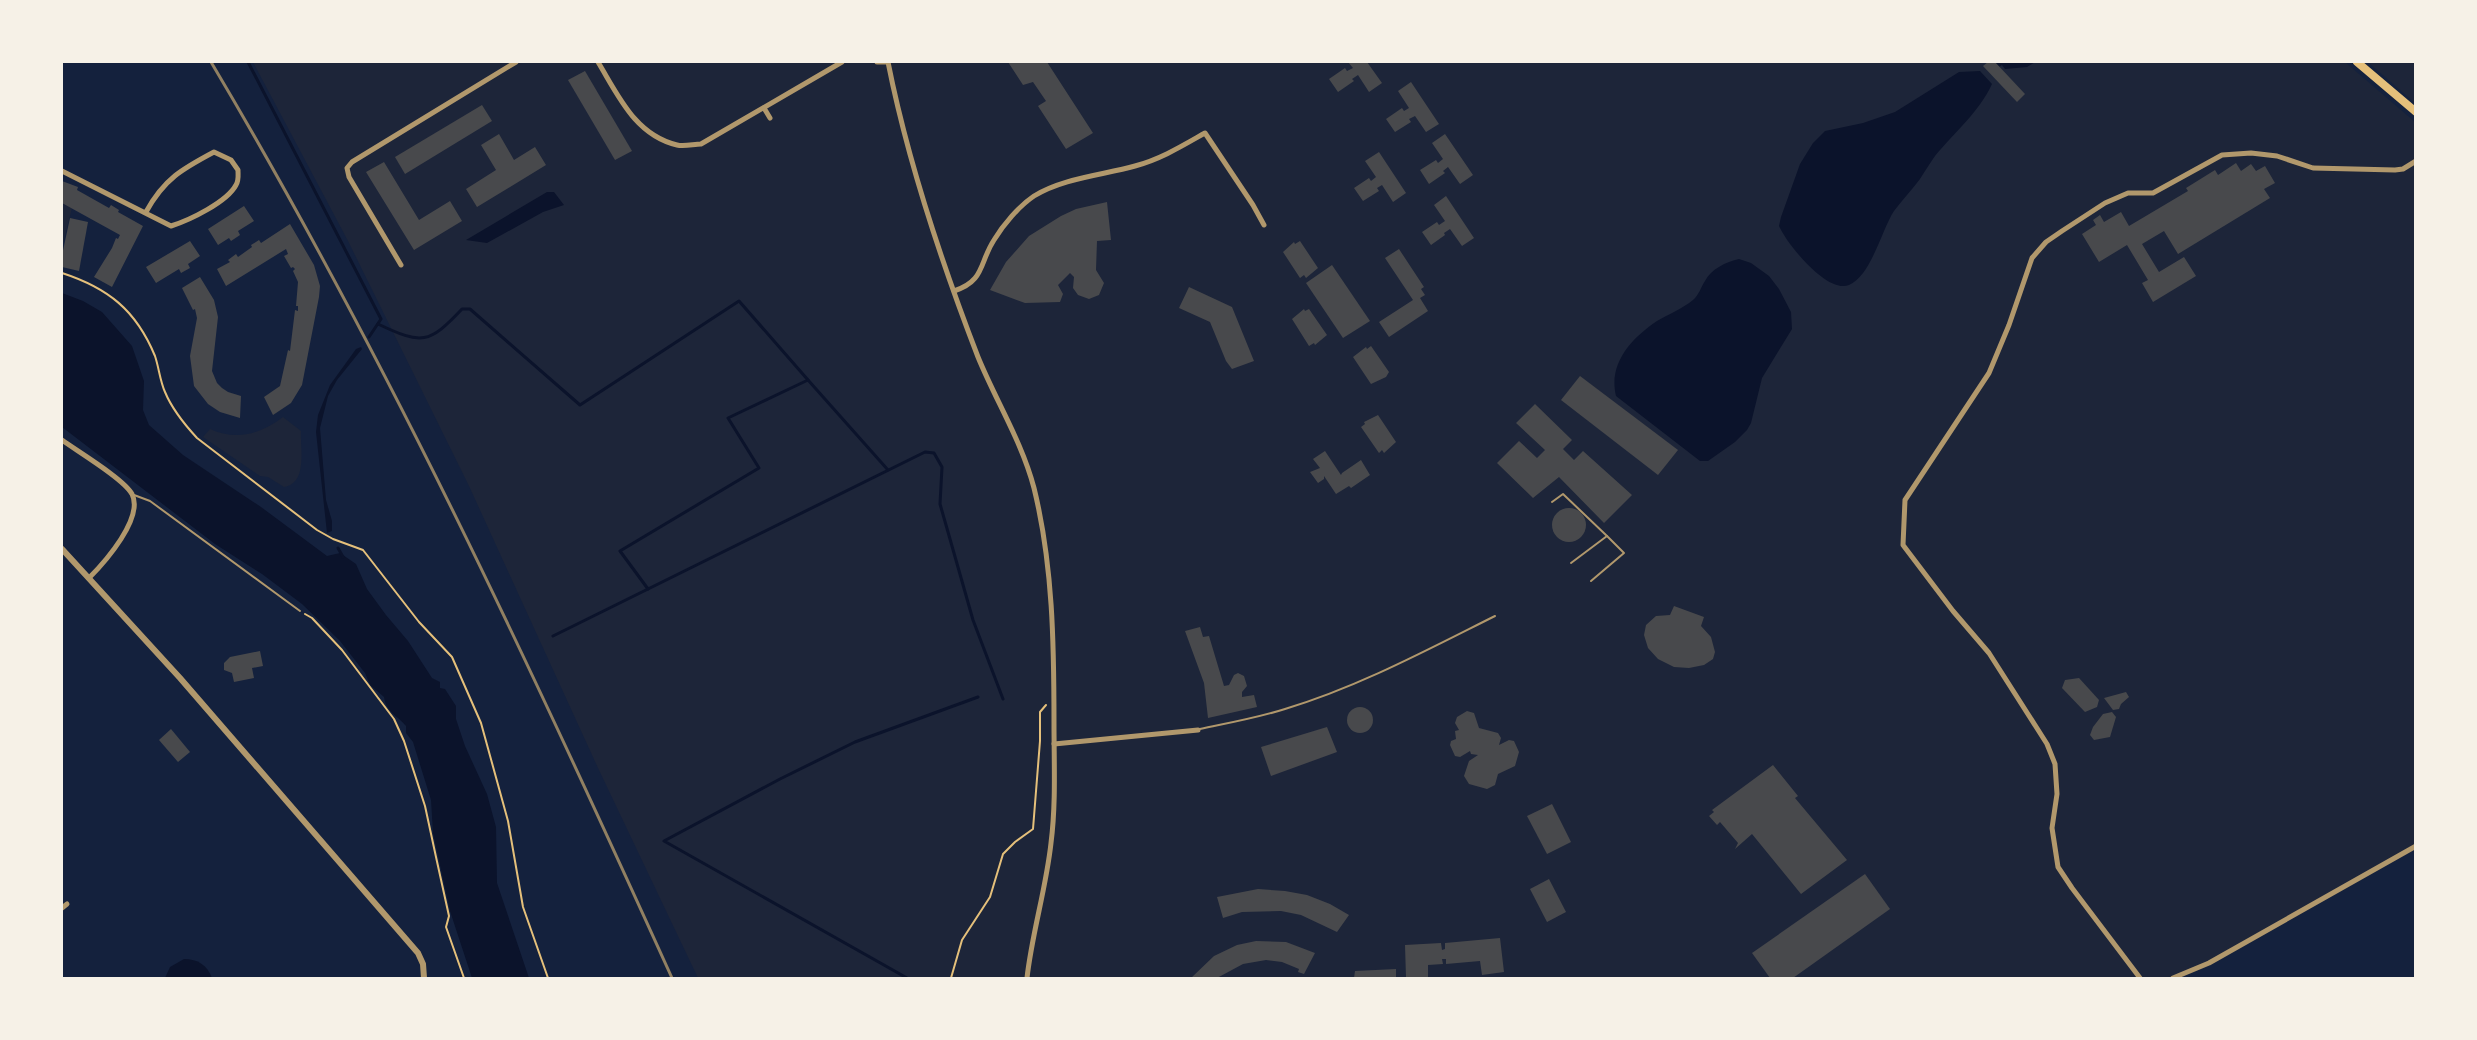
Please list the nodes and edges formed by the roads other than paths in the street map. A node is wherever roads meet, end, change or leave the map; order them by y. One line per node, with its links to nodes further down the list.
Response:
1 (516, 62): 14 (street)
2 (597, 62): 7 (street)
3 (842, 62): 7 (street)
4 (877, 62): 5 (street)
5 (888, 62): 15 (street)
6 (2357, 62): 8 (main road)
7 (764, 108): 9 (street)
8 (2415, 112)
9 (770, 118)
10 (2415, 161): 33 (street)
11 (62, 171): 12 (street)
12 (146, 212): 12 (street)
13 (1264, 225): 15 (street)
14 (401, 265)
15 (954, 291): 27 (street)
16 (62, 440): 17 (street)
17 (132, 495): 22 (street); 24 (lane)
18 (1552, 502): 19 (lane)
19 (1607, 536): 21 (lane); 23 (lane)
20 (62, 549): 22 (street)
21 (1570, 562)
22 (89, 578): 31 (street)
23 (1591, 581)
24 (300, 612)
25 (1495, 616): 26 (lane)
26 (1198, 730): 27 (street)
27 (1054, 744): 32 (street)
28 (2415, 846): 34 (street)
29 (67, 903): 30 (street)
30 (62, 908)
31 (424, 978)
32 (1027, 978)
33 (2140, 978)
34 (2173, 978)

